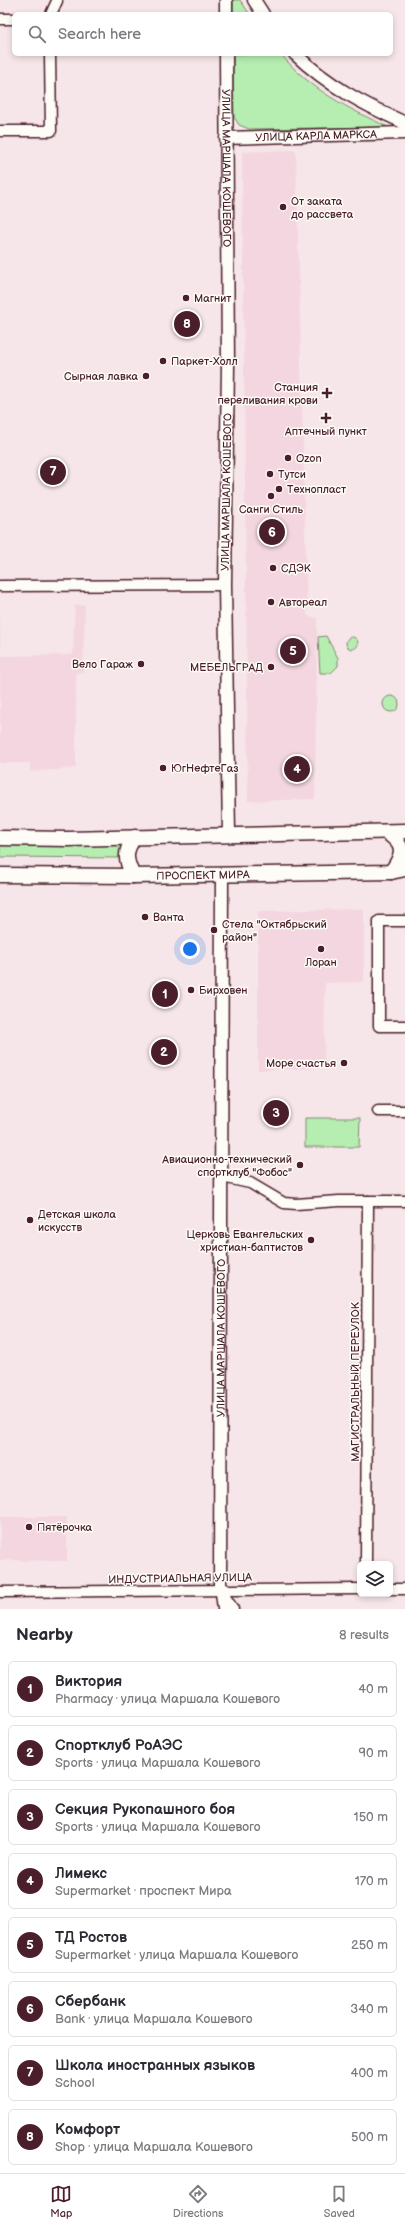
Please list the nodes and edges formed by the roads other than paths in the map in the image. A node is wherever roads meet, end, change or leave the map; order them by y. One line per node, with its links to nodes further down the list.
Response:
1 (226, 0): 6 (street)
2 (229, 0): 7 (street)
3 (254, 0): 8 (street)
4 (57, 1): 5 (street)
5 (52, 12)
6 (226, 12)
7 (229, 12)
8 (262, 12)
9 (0, 19): 10 (street)
10 (12, 19)
11 (50, 56): 15 (street)
12 (228, 56): 17 (street, УЛИЦА МАРШАЛА КОШЕВОГО)
13 (297, 56): 14 (street)
14 (405, 123)
15 (0, 131)
16 (405, 132): 17 (street, УЛИЦА КАРЛА МАРКСА)
17 (228, 137): 18 (street, УЛИЦА МАРШАЛА КОШЕВОГО); 22 (street)
18 (225, 585): 19 (street); 22 (street, УЛИЦА МАРШАЛА КОШЕВОГО)
19 (0, 586)
20 (405, 831): 21 (main road)
21 (386, 832): 22 (main road); 26 (main road)
22 (230, 834): 23 (main road)
23 (134, 837): 24 (main road); 29 (main road)
24 (0, 838)
25 (405, 869): 26 (main road, ПРОСПЕКТ МИРА)
26 (391, 872): 28 (main road, ПРОСПЕКТ МИРА)
27 (0, 874): 29 (main road, ПРОСПЕКТ МИРА)
28 (224, 875): 29 (main road, ПРОСПЕКТ МИРА); 34 (street, УЛИЦА МАРШАЛА КОШЕВОГО)
29 (133, 876)
30 (405, 921): 31 (street)
31 (405, 1026)
32 (378, 1111): 33 (street)
33 (405, 1111)
34 (223, 1177): 35 (street); 38 (street, УЛИЦА МАРШАЛА КОШЕВОГО)
35 (368, 1201): 36 (street); 37 (street, МАГИСТРАЛЬНЫЙ ПЕРЕУЛОК)
36 (405, 1201)
37 (366, 1561)
38 (222, 1589): 39 (street, ИНДУСТРИАЛЬНАЯ УЛИЦА); 42 (street, ИНДУСТРИАЛЬНАЯ УЛИЦА); 43 (street, УЛИЦА МАРШАЛА КОШЕВОГО); 44 (street)
39 (357, 1589)
40 (393, 1589): 41 (street)
41 (405, 1589)
42 (0, 1592)
43 (223, 1609)
44 (232, 1609)

